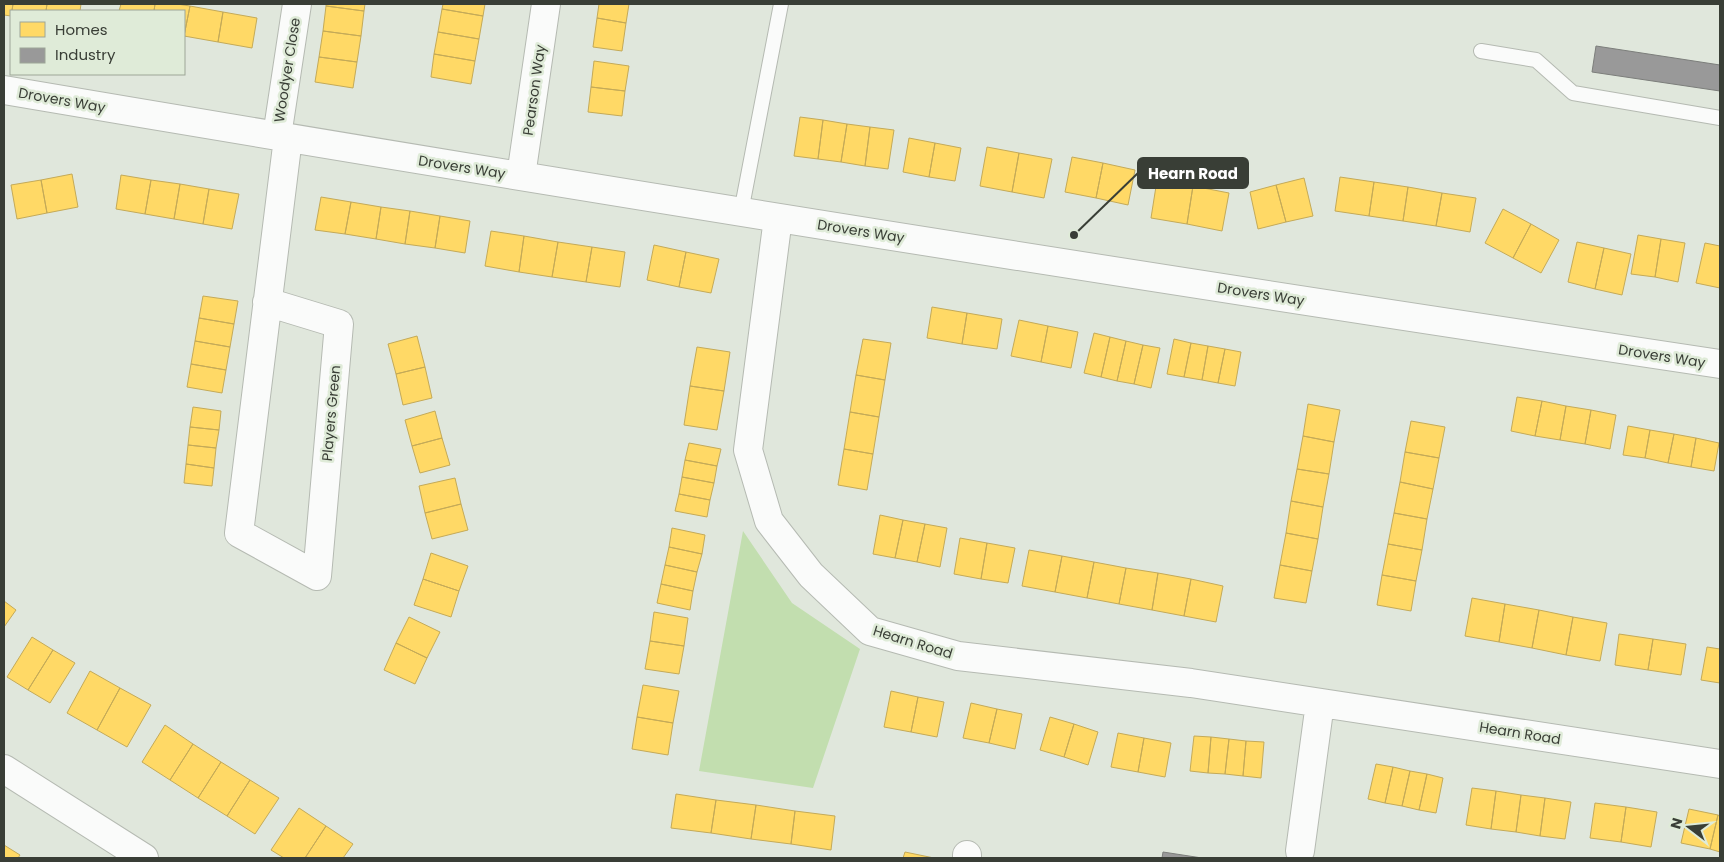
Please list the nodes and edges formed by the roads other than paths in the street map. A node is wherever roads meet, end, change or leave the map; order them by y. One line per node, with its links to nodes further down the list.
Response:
1 (297, 4): 7 (street, Woodyer Close)
2 (546, 4): 8 (street, Pearson Way)
3 (781, 4): 9 (lane)
4 (1480, 51): 6 (lane)
5 (4, 90): 7 (street, Drovers Way)
6 (1720, 118)
7 (282, 137): 8 (street, Drovers Way); 11 (street, Players Green)
8 (521, 176): 9 (street, Drovers Way)
9 (741, 212): 10 (street, Drovers Way)
10 (778, 218): 12 (street, Drovers Way); 13 (street, Hearn Road)
11 (267, 302): 11 (street, Players Green)
12 (1720, 364)
13 (1320, 703): 14 (street, Hearn Road); 16 (street)
14 (1720, 764)
15 (4, 769): 17 (street)
16 (1300, 851)
17 (144, 858)

